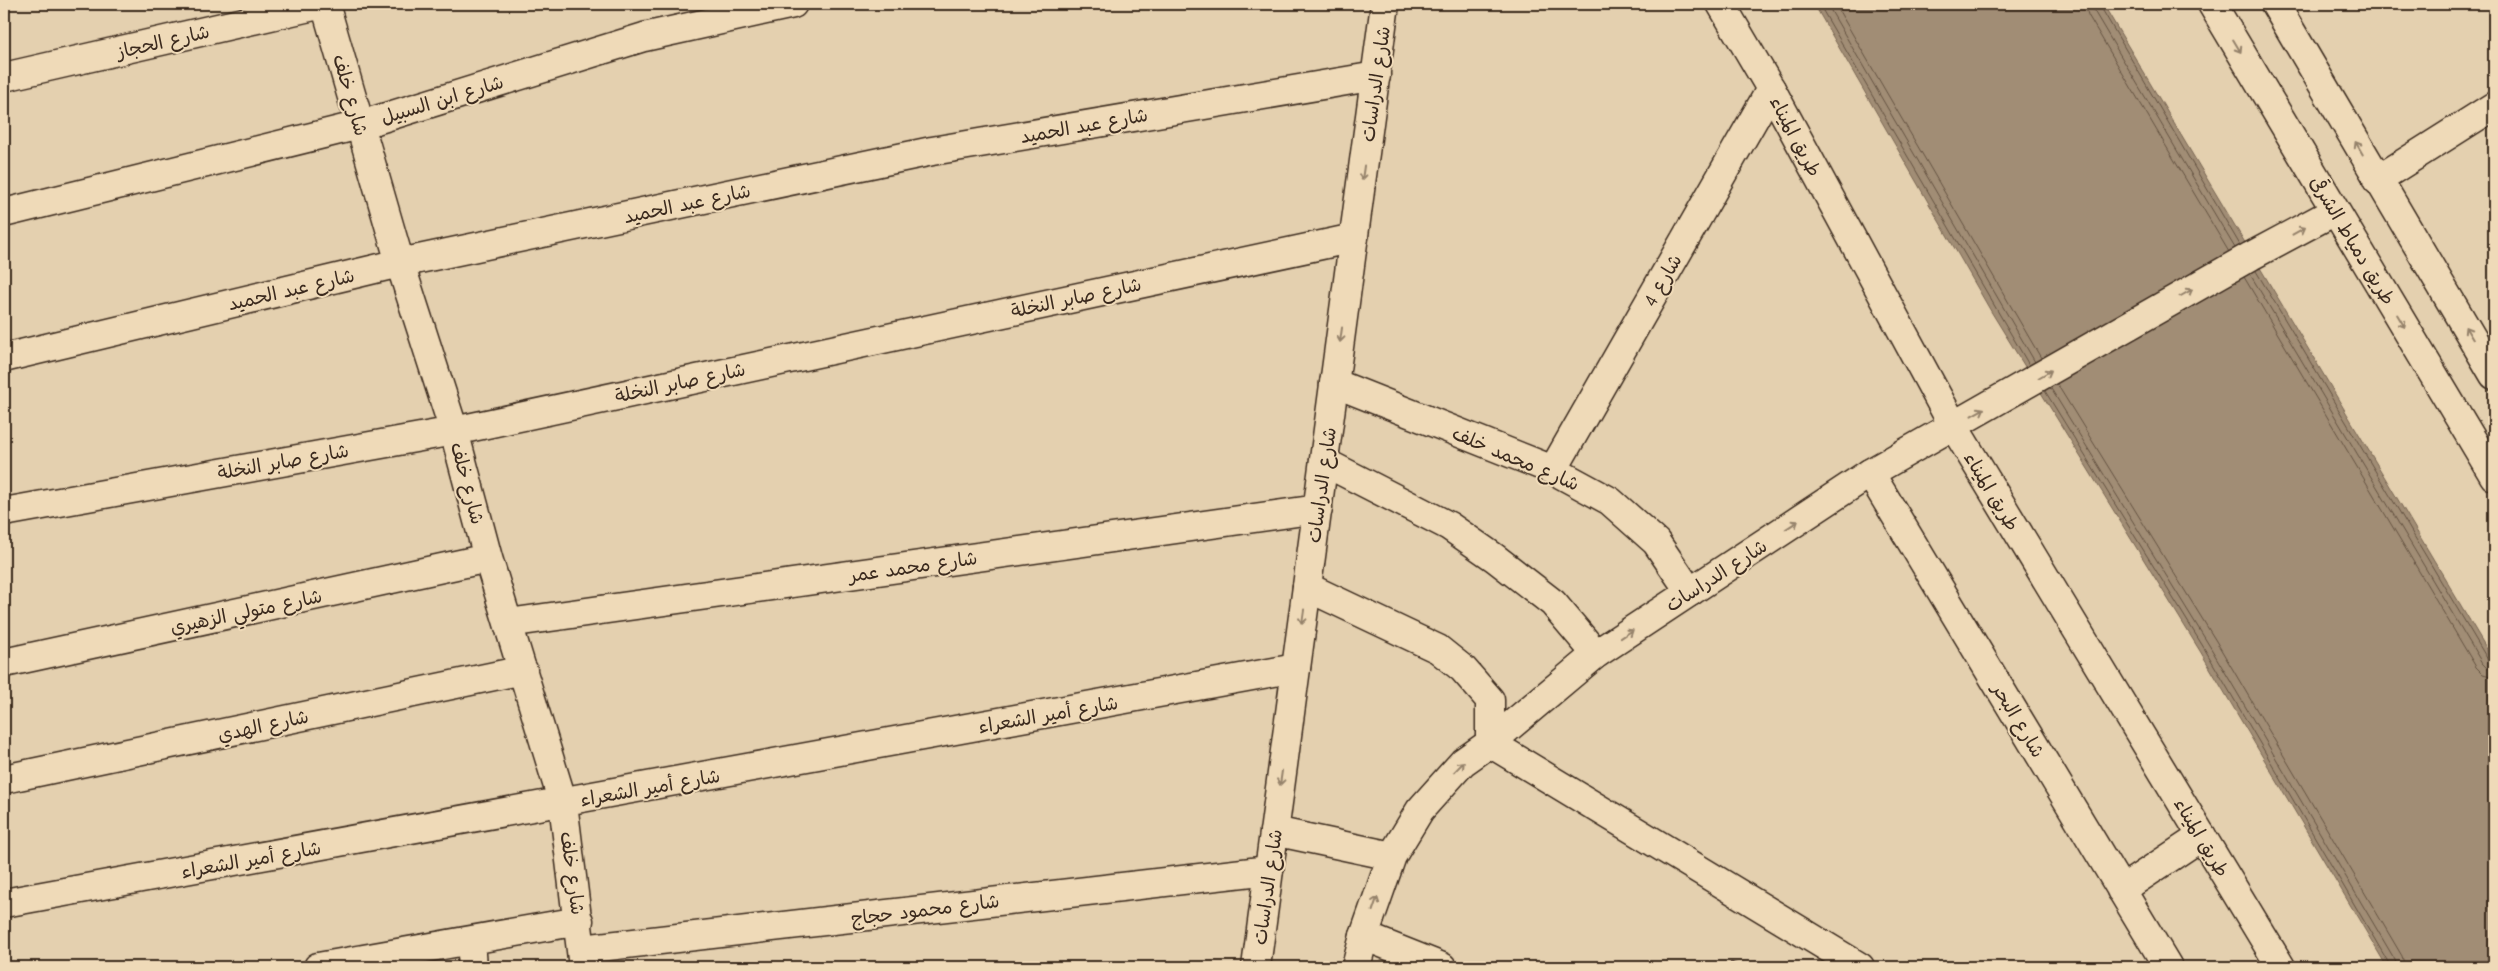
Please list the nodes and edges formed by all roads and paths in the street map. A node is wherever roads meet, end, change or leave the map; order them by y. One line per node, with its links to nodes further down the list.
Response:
1 (324, 4): 8 (main road, شارع الحجاز); 11 (main road, شارع خلف)
2 (793, 4): 11 (main road, شارع ابن السبيل)
3 (1386, 4): 7 (main road, شارع الدراسات)
4 (1721, 4): 9 (main road, طريق الميناء)
5 (2212, 4): 13 (main road, طريق دمياط الشرقى, one-way to 13)
6 (2275, 4): 12 (main road, one-way to 6)
7 (1376, 76): 15 (main road, شارع الدراسات, one-way to 15); 16 (main road, شارع عبد الحميد)
8 (4, 77)
9 (1771, 90): 20 (main road, طريق الميناء); 23 (main road, شارع 4)
10 (2494, 106): 12 (main road)
11 (360, 125): 14 (main road, شارع ابن السبيل); 16 (main road, شارع خلف)
12 (2377, 180): 18 (main road, one-way to 12)
13 (2335, 211): 20 (main road, شارع الدراسات, one-way to 13); 25 (main road, طريق دمياط الشرقى, one-way to 25)
14 (4, 213)
15 (1354, 238): 19 (main road, شارع الدراسات, one-way to 19); 21 (main road, شارع صابر النخلة)
16 (400, 263): 17 (main road, شارع عبد الحميد); 21 (main road, شارع خلف)
17 (4, 358)
18 (2494, 375)
19 (1334, 383): 22 (main road, شارع الدراسات); 23 (main road, شارع محمد خلف)
20 (1953, 425): 24 (main road, شارع الدراسات); 40 (main road, طريق الميناء)
21 (454, 431): 27 (main road, شارع صابر النخلة); 28 (main road, شارع خلف)
22 (1324, 462): 26 (main road, شارع الدراسات); 32 (main road)
23 (1552, 470): 30 (main road, شارع محمد خلف)
24 (1870, 473): 30 (main road, شارع الدراسات, one-way to 24); 43 (main road, شارع البحر)
25 (2494, 476)
26 (1318, 509): 29 (main road, شارع الدراسات); 31 (main road, شارع محمد عمر)
27 (4, 512)
28 (488, 558): 31 (main road, شارع خلف); 33 (main road, شارع متولي الزهيري)
29 (1307, 587): 34 (main road, شارع الدراسات, one-way to 34); 36 (main road)
30 (1690, 592): 32 (main road, شارع الدراسات, one-way to 30)
31 (508, 623): 35 (main road, شارع خلف)
32 (1596, 654): 36 (main road, شارع الدراسات)
33 (4, 663)
34 (1296, 668): 38 (main road, شارع أمير الشعراء); 39 (main road, شارع الدراسات, one-way to 39)
35 (523, 670): 37 (main road, شارع الهدي); 38 (main road, شارع خلف)
36 (1490, 743): 41 (main road, شارع الدراسات, one-way to 36); 54 (main road)
37 (4, 779)
38 (563, 803): 44 (main road, شارع أمير الشعراء); 45 (main road, شارع خلف)
39 (1274, 830): 41 (main road); 42 (main road, شارع الدراسات)
40 (2202, 836): 43 (main road); 56 (main road, طريق الميناء)
41 (1392, 856): 46 (main road, شارع الدراسات, one-way to 41)
42 (1269, 870): 48 (main road, شارع محمود حجاج); 51 (main road, شارع الدراسات)
43 (2121, 890): 55 (main road, شارع البحر)
44 (4, 903)
45 (579, 921): 47 (main road); 48 (main road, شارع خلف)
46 (1364, 936): 52 (main road, شارع الدراسات); 53 (main road)
47 (471, 941): 49 (main road); 50 (main road)
48 (583, 958)
49 (318, 967)
50 (473, 967)
51 (1256, 967)
52 (1356, 967)
53 (1442, 967)
54 (1860, 967)
55 (2168, 967)
56 (2282, 967)

